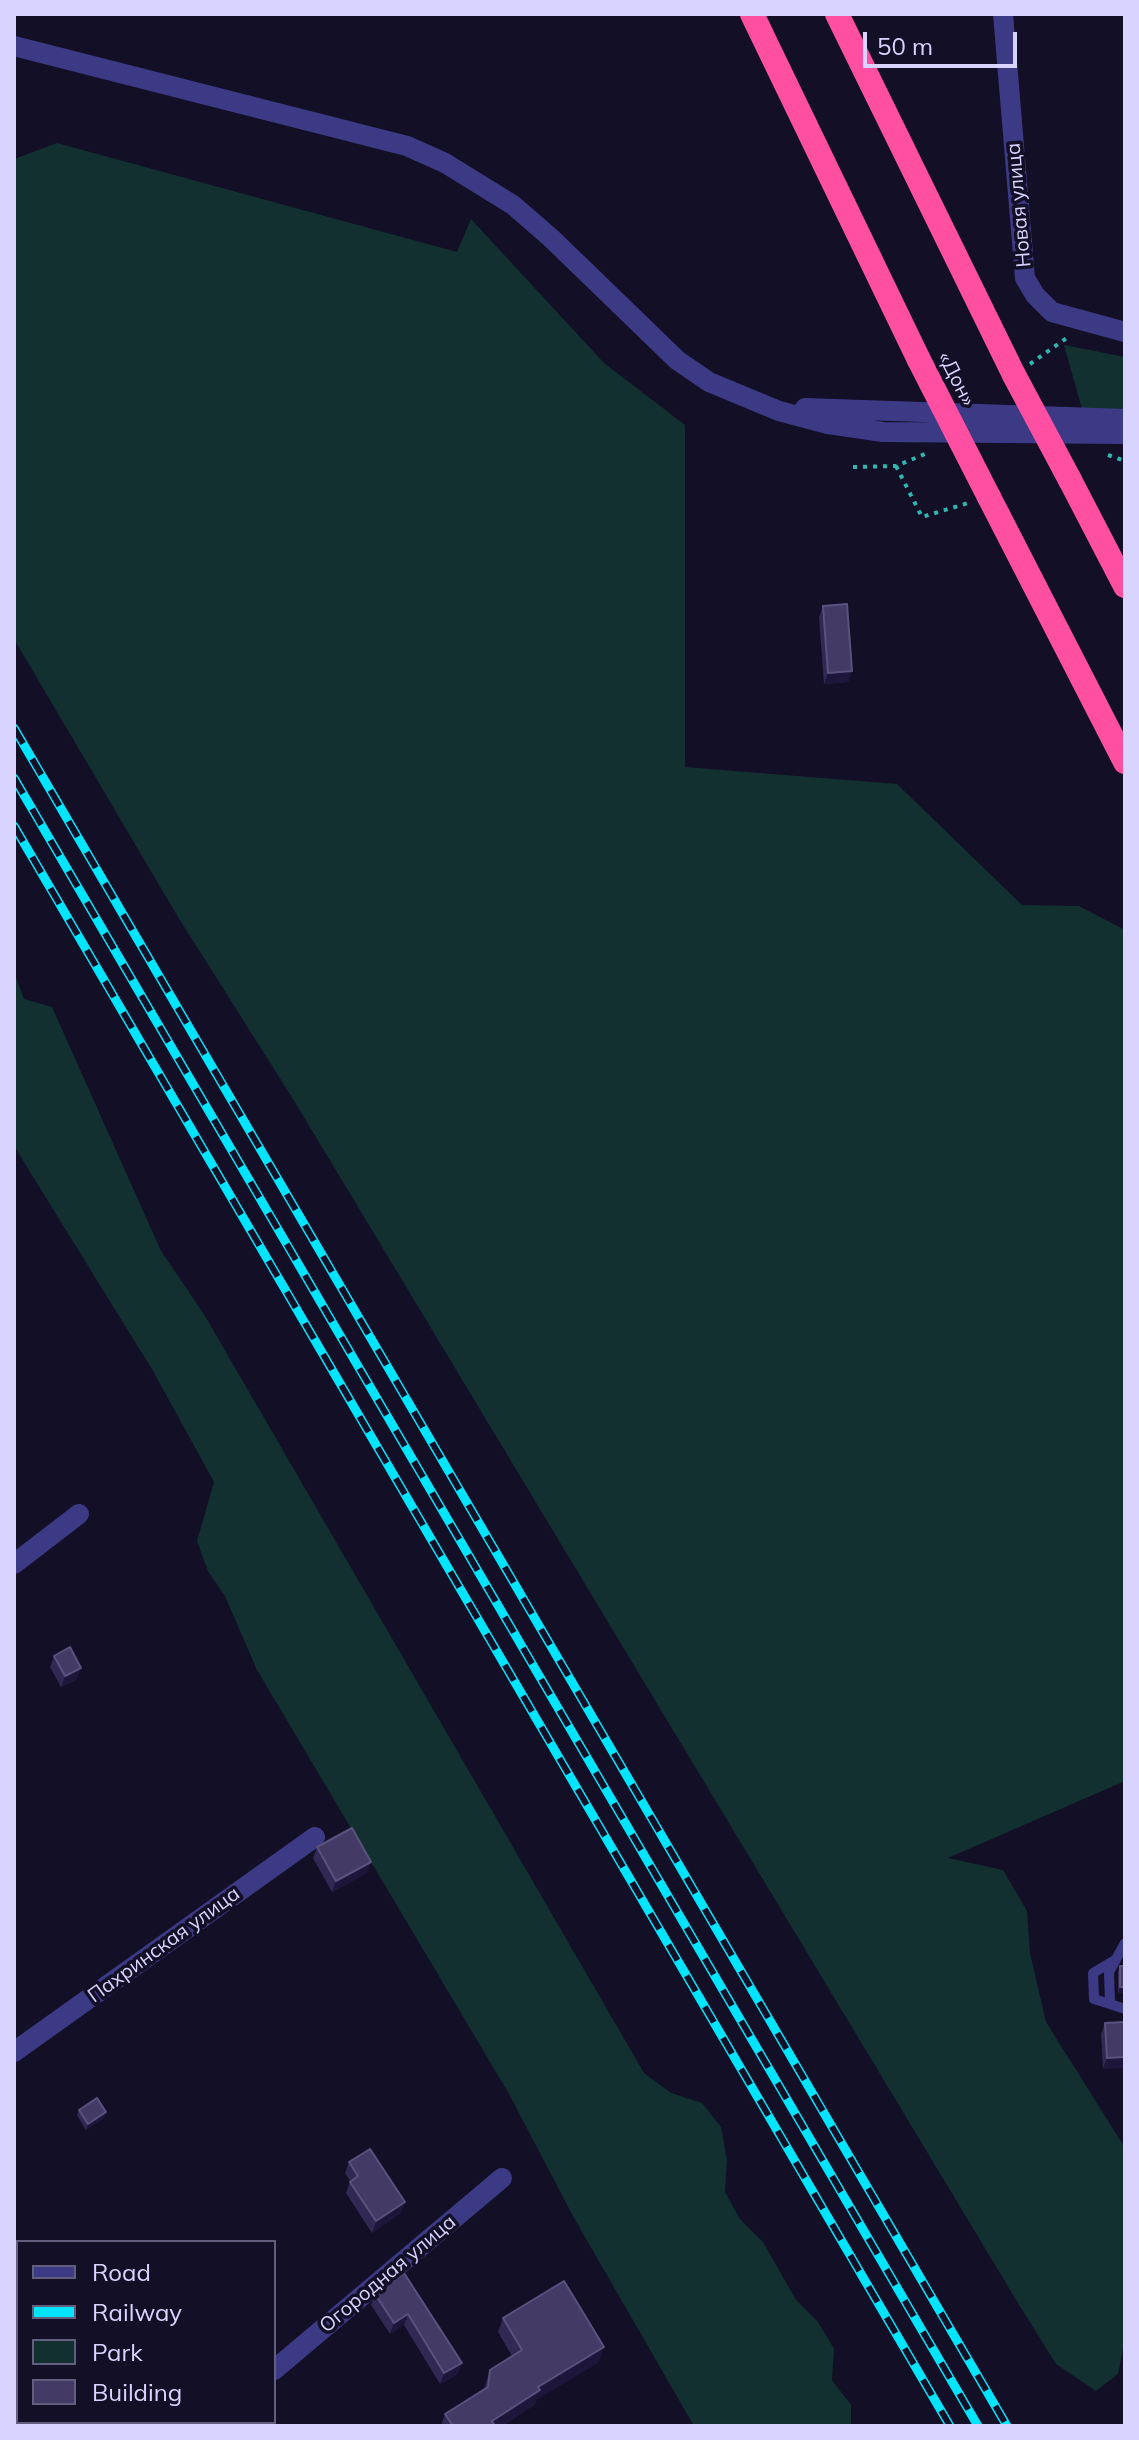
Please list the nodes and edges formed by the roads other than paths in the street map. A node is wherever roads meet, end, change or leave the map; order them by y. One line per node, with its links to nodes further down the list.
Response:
1 (752, 14): 10 (highway, «Дон», bridge)
2 (837, 14): 9 (highway, bridge)
3 (1003, 14): 5 (street, Новая улица)
4 (14, 46): 6 (street)
5 (1125, 332)
6 (746, 399): 7 (street); 8 (street)
7 (1125, 419)
8 (1125, 434)
9 (1125, 586)
10 (1125, 762)
11 (79, 1514): 12 (street)
12 (14, 1564)
13 (315, 1837): 18 (street, Пахринская улица)
14 (1125, 1944): 15 (lane)
15 (1117, 1958): 16 (lane); 16 (lane)
16 (1110, 2004): 17 (lane)
17 (1125, 2009)
18 (14, 2052)
19 (502, 2178): 20 (street, Огородная улица)
20 (276, 2368)

